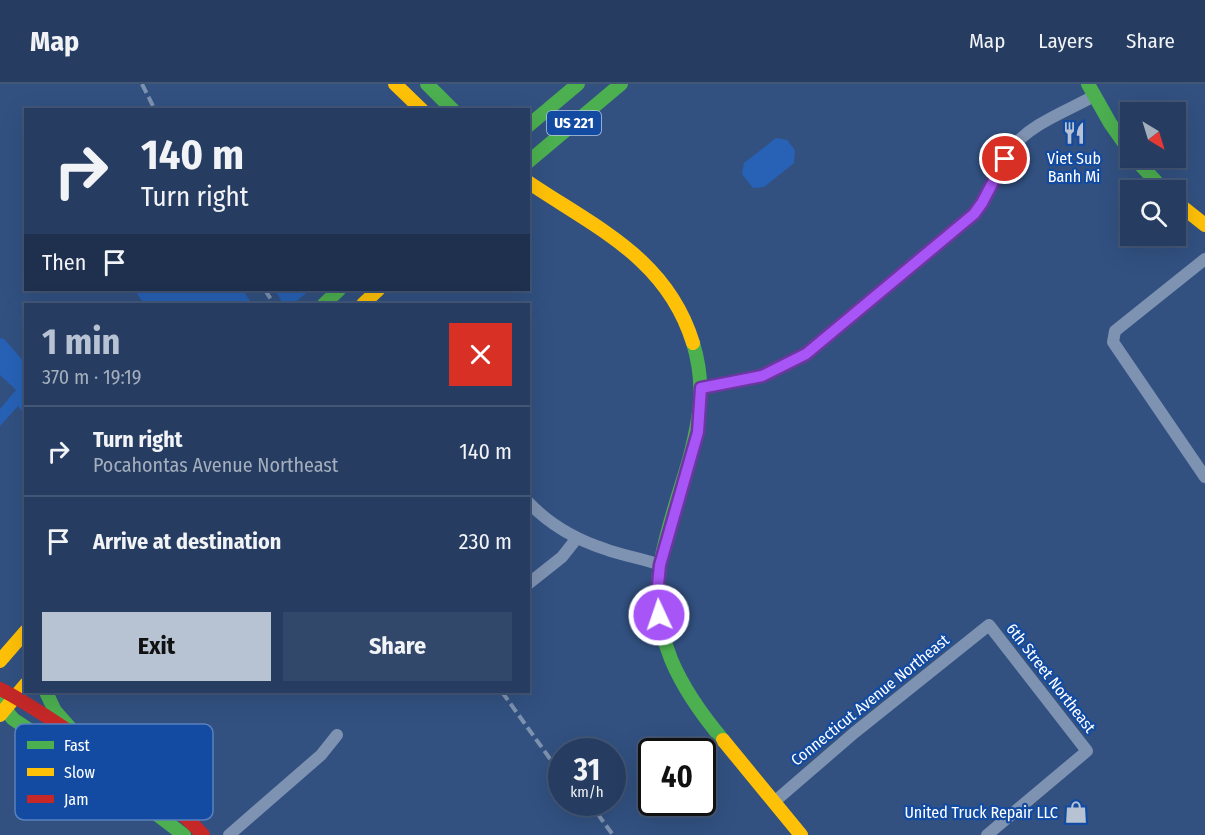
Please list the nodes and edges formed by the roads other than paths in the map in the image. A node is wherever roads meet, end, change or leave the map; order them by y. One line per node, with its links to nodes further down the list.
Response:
1 (395, 84): 6 (main road)
2 (427, 84): 7 (main road)
3 (578, 84): 8 (main road, US 221)
4 (621, 84): 10 (main road, US 221)
5 (1091, 90): 9 (main road); 21 (street)
6 (420, 108)
7 (451, 108)
8 (530, 124)
9 (1120, 136)
10 (530, 160)
11 (1143, 168): 12 (main road)
12 (1155, 180)
13 (530, 183): 21 (main road)
14 (1186, 210): 15 (main road)
15 (1205, 225)
16 (1205, 259): 22 (street)
17 (338, 291): 19 (main road)
18 (377, 291): 20 (main road)
19 (325, 303)
20 (364, 303)
21 (701, 388): 25 (main road)
22 (1205, 477)
23 (530, 504): 24 (street)
24 (577, 538): 25 (street); 26 (street)
25 (660, 565): 39 (main road)
26 (530, 582)
27 (989, 625): 39 (street, Connecticut Avenue Northeast); 46 (street, 6th Street Northeast)
28 (24, 633): 29 (main road)
29 (0, 661)
30 (24, 686): 33 (main road)
31 (0, 689): 33 (main road)
32 (46, 693): 37 (main road)
33 (16, 696): 34 (main road); 36 (main road)
34 (2, 709): 35 (main road)
35 (21, 724)
36 (58, 724)
37 (67, 724)
38 (337, 735): 44 (street)
39 (774, 802): 45 (main road)
40 (164, 820): 42 (main road)
41 (189, 820): 43 (main road)
42 (184, 835)
43 (203, 835)
44 (229, 835)
45 (801, 835)
46 (987, 835)

